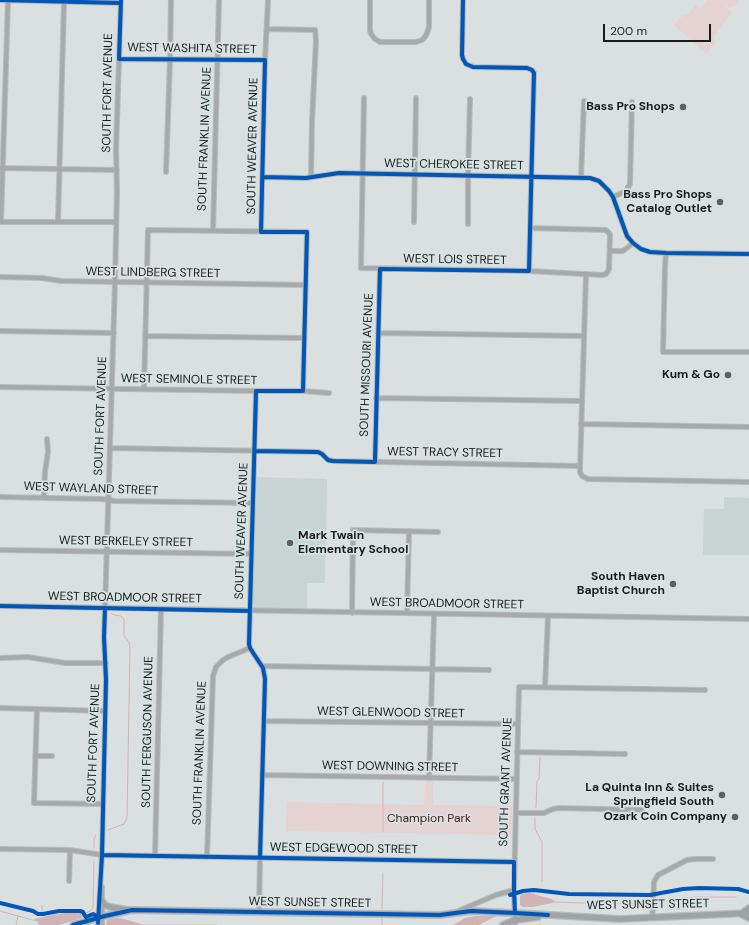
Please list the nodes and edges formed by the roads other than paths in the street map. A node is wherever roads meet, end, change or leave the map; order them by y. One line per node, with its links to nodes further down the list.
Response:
1 (0, 0): 2 (street)
2 (8, 0): 10 (street); 21 (street)
3 (171, 0): 13 (street)
4 (219, 0): 14 (street, SOUTH FRANKLIN AVENUE)
5 (268, 0): 11 (street, SOUTH WEAVER AVENUE)
6 (370, 0): 7 (street)
7 (429, 0)
8 (463, 0): 28 (street)
9 (121, 1): 10 (street); 12 (street, SOUTH FORT AVENUE)
10 (64, 2): 22 (street)
11 (267, 29): 15 (street, SOUTH WEAVER AVENUE); 30 (street, WEST WASHITA STREET)
12 (119, 59): 13 (street, WEST WASHITA STREET); 23 (street, SOUTH FORT AVENUE)
13 (170, 60): 14 (street, WEST WASHITA STREET); 24 (street)
14 (218, 60): 15 (street, WEST WASHITA STREET); 39 (street, SOUTH FRANKLIN AVENUE)
15 (265, 60): 29 (street, SOUTH WEAVER AVENUE)
16 (364, 98): 25 (street)
17 (416, 98): 26 (street)
18 (470, 99): 27 (street)
19 (584, 101): 31 (street)
20 (632, 102): 32 (street)
21 (2, 168): 22 (street); 33 (street)
22 (59, 169): 23 (street); 34 (street)
23 (117, 170): 35 (street, SOUTH FORT AVENUE)
24 (166, 172)
25 (362, 174): 26 (street, WEST CHEROKEE STREET); 30 (street, WEST CHEROKEE STREET); 45 (street, WEST LOIS STREET)
26 (415, 175): 27 (street, WEST CHEROKEE STREET); 36 (street)
27 (468, 176): 28 (street, WEST CHEROKEE STREET); 37 (street)
28 (531, 176): 31 (street, WEST CHEROKEE STREET); 38 (street)
29 (263, 177): 30 (street, WEST CHEROKEE STREET); 40 (street, SOUTH WEAVER AVENUE)
30 (311, 177)
31 (581, 177): 32 (street, WEST CHEROKEE STREET)
32 (613, 197): 41 (street, WEST CHEROKEE STREET)
33 (1, 222): 34 (street)
34 (58, 222): 35 (street)
35 (116, 222): 49 (street, SOUTH FORT AVENUE)
36 (414, 222)
37 (468, 224)
38 (530, 228): 42 (street); 46 (street)
39 (212, 231): 40 (street); 50 (street)
40 (261, 232): 51 (street)
41 (633, 243): 42 (street); 43 (street)
42 (610, 251): 47 (street, WEST LOIS STREET)
43 (666, 253): 44 (street); 58 (street)
44 (749, 254)
45 (380, 269): 46 (street, WEST LOIS STREET); 54 (street, SOUTH MISSOURI AVENUE)
46 (529, 271): 47 (street, WEST LOIS STREET)
47 (586, 274): 56 (street)
48 (0, 277): 49 (street, WEST LINDBERG STREET)
49 (115, 282): 50 (street, WEST LINDBERG STREET); 53 (street, SOUTH FORT AVENUE)
50 (146, 283): 51 (street, WEST LINDBERG STREET); 55 (street)
51 (306, 285): 57 (street)
52 (0, 331): 53 (street)
53 (114, 333): 60 (street, SOUTH FORT AVENUE)
54 (378, 333): 56 (street); 65 (street, SOUTH MISSOURI AVENUE)
55 (145, 336): 57 (street); 61 (street)
56 (584, 336): 66 (street)
57 (304, 338): 63 (street)
58 (749, 352)
59 (0, 386): 60 (street, WEST SEMINOLE STREET)
60 (112, 388): 61 (street, WEST SEMINOLE STREET); 70 (street, SOUTH FORT AVENUE)
61 (144, 389): 62 (street, WEST SEMINOLE STREET)
62 (256, 392): 63 (street, WEST SEMINOLE STREET); 71 (street, SOUTH WEAVER AVENUE)
63 (303, 392): 64 (street, WEST SEMINOLE STREET)
64 (329, 393)
65 (376, 398): 66 (street); 72 (street, SOUTH MISSOURI AVENUE)
66 (582, 401): 67 (street)
67 (581, 424): 68 (street); 73 (street)
68 (749, 427)
69 (47, 439): 76 (street)
70 (110, 448): 71 (street, WEST TRACY STREET); 77 (street, SOUTH FORT AVENUE)
71 (255, 451): 72 (street, WEST TRACY STREET); 78 (street, SOUTH WEAVER AVENUE)
72 (375, 462): 73 (street, WEST TRACY STREET)
73 (580, 466): 74 (street)
74 (749, 482)
75 (0, 497): 76 (street, WEST WAYLAND STREET)
76 (44, 498): 77 (street, WEST WAYLAND STREET)
77 (109, 500): 78 (street, WEST WAYLAND STREET); 82 (street, SOUTH FORT AVENUE)
78 (253, 503): 83 (street, SOUTH WEAVER AVENUE)
79 (409, 531): 80 (street); 88 (street); 89 (street)
80 (438, 532)
81 (0, 550): 82 (street, WEST BERKELEY STREET)
82 (107, 551): 83 (street, WEST BERKELEY STREET); 85 (street, SOUTH FORT AVENUE)
83 (251, 554): 87 (street, SOUTH WEAVER AVENUE)
84 (0, 606): 85 (street, WEST BROADMOOR STREET)
85 (105, 608): 86 (street, WEST BROADMOOR STREET); 95 (street, SOUTH FORT AVENUE)
86 (161, 609): 87 (street, WEST BROADMOOR STREET); 120 (street, SOUTH FERGUSON AVENUE)
87 (250, 611): 88 (street, WEST BROADMOOR STREET); 93 (street, SOUTH WEAVER AVENUE)
88 (352, 613): 89 (street, WEST BROADMOOR STREET)
89 (407, 613): 90 (street, WEST BROADMOOR STREET)
90 (434, 614): 91 (street, WEST BROADMOOR STREET); 97 (street)
91 (548, 616): 92 (street, WEST BROADMOOR STREET); 99 (street)
92 (749, 619)
93 (250, 648): 96 (street); 121 (street, SOUTH FRANKLIN AVENUE)
94 (0, 658): 95 (street)
95 (106, 663): 103 (street, SOUTH FORT AVENUE)
96 (262, 666): 97 (street); 104 (street)
97 (432, 668): 98 (street); 105 (street)
98 (489, 670)
99 (545, 687): 100 (street); 106 (street, SOUTH GRANT AVENUE)
100 (705, 690)
101 (0, 708): 102 (street)
102 (37, 708): 103 (street); 109 (street)
103 (105, 711): 114 (street, SOUTH FORT AVENUE)
104 (264, 721): 105 (street, WEST GLENWOOD STREET); 111 (street)
105 (431, 723): 106 (street, WEST GLENWOOD STREET); 112 (street)
106 (518, 724): 107 (street, SOUTH GRANT AVENUE)
107 (517, 752): 108 (street); 113 (street, SOUTH GRANT AVENUE)
108 (625, 754)
109 (35, 756): 110 (street); 114 (street)
110 (52, 756)
111 (262, 775): 112 (street, WEST DOWNING STREET); 122 (street)
112 (429, 778): 113 (street, WEST DOWNING STREET)
113 (517, 779): 116 (street, SOUTH GRANT AVENUE)
114 (103, 804): 119 (street, SOUTH FORT AVENUE)
115 (642, 810): 116 (street)
116 (516, 813): 124 (street, SOUTH GRANT AVENUE)
117 (0, 849): 118 (street, WEST EDGEWOOD STREET)
118 (70, 850): 119 (street, WEST EDGEWOOD STREET); 126 (street)
119 (102, 854): 120 (street, WEST EDGEWOOD STREET); 125 (street, SOUTH FORT AVENUE)
120 (155, 855): 121 (street, WEST EDGEWOOD STREET)
121 (207, 856): 122 (street, WEST EDGEWOOD STREET)
122 (260, 858): 124 (street, WEST EDGEWOOD STREET); 131 (street)
123 (713, 859): 138 (street)
124 (514, 862): 127 (street, SOUTH GRANT AVENUE)
125 (101, 879): 128 (street, SOUTH FORT AVENUE); 137 (street, SOUTH FORT AVENUE)
126 (69, 881)
127 (514, 890): 132 (street, SOUTH GRANT AVENUE); 135 (street)
128 (102, 901): 130 (main road); 137 (street, SOUTH FORT AVENUE)
129 (749, 908): 134 (main road)
130 (132, 910): 131 (main road, WEST SUNSET STREET); 137 (main road, WEST SUNSET STREET)
131 (259, 912): 135 (main road, WEST SUNSET STREET)
132 (515, 912): 135 (main road, WEST SUNSET STREET); 136 (main road, WEST SUNSET STREET); 140 (street, SOUTH GRANT AVENUE)
133 (749, 913): 134 (main road, WEST SUNSET STREET)
134 (741, 914): 138 (main road, WEST SUNSET STREET); 139 (main road)
135 (440, 915)
136 (548, 915): 138 (main road, WEST SUNSET STREET); 140 (main road, WEST SUNSET STREET)
137 (100, 918): 141 (main road, WEST SUNSET STREET); 142 (street, SOUTH FORT AVENUE); 143 (street, SOUTH FORT AVENUE)
138 (652, 918)
139 (749, 918)
140 (515, 923): 144 (main road, WEST SUNSET STREET)
141 (73, 925)
142 (98, 925)
143 (102, 925)
144 (502, 925)

